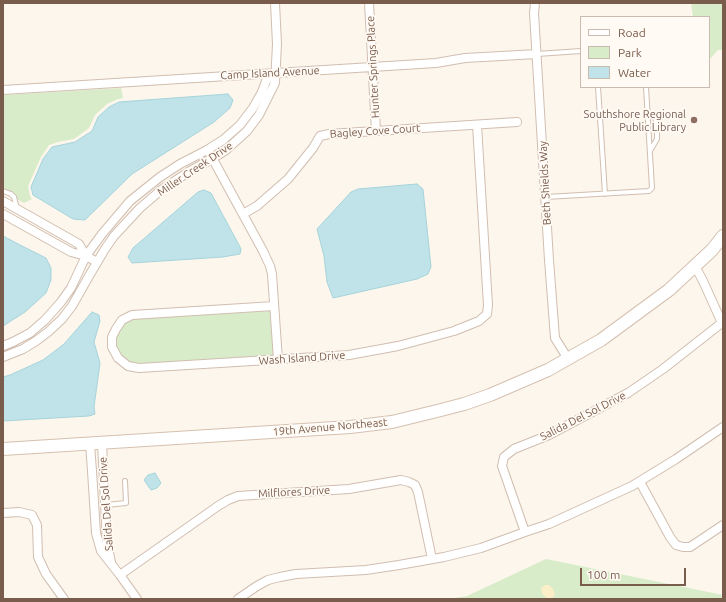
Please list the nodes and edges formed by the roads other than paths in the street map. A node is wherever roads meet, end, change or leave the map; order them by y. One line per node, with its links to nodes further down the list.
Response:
1 (275, 3): 7 (street, Miller Creek Drive)
2 (369, 3): 6 (street, Hunter Springs Place)
3 (535, 3): 5 (street, Beth Shields Way)
4 (580, 51): 5 (lane)
5 (537, 54): 6 (street, Camp Island Avenue); 20 (street, Beth Shields Way)
6 (372, 67): 7 (street, Camp Island Avenue); 14 (street, Hunter Springs Place)
7 (275, 73): 10 (street, Camp Island Avenue); 15 (street, Miller Creek Drive); 17 (street, Miller Creek Drive)
8 (598, 88): 19 (lane)
9 (646, 88): 11 (lane)
10 (3, 90)
11 (648, 113): 16 (lane); 16 (lane)
12 (517, 122): 13 (street, Bagley Cove Court)
13 (477, 124): 14 (street, Bagley Cove Court); 34 (street, Wash Island Drive)
14 (376, 131): 24 (street, Bagley Cove Court)
15 (207, 150): 17 (street); 26 (street, Miller Creek Drive)
16 (650, 151): 19 (lane)
17 (212, 159): 24 (street); 27 (street, Miller Creek Drive)
18 (3, 191): 22 (lane)
19 (605, 194): 20 (lane)
20 (546, 197): 33 (street, Beth Shields Way)
21 (3, 201): 22 (street)
22 (17, 208): 26 (street)
23 (3, 214): 26 (street)
24 (243, 214): 29 (street)
25 (723, 236): 28 (street, 19th Avenue Northeast)
26 (86, 256): 27 (street); 31 (street, Miller Creek Drive)
27 (97, 262): 32 (street, Miller Creek Drive)
28 (695, 266): 30 (street); 33 (street, 19th Avenue Northeast)
29 (274, 306): 34 (street); 34 (street, Wash Island Drive)
30 (722, 323): 47 (street, Salida Del Sol Drive)
31 (3, 346)
32 (3, 357)
33 (568, 359): 36 (street, 19th Avenue Northeast)
34 (278, 360)
35 (723, 427): 40 (street)
36 (102, 443): 37 (street, 19th Avenue Northeast); 41 (street, Salida Del Sol Drive)
37 (90, 444): 38 (street, 19th Avenue Northeast); 42 (street, Salida Del Sol Drive)
38 (3, 450)
39 (125, 481): 43 (lane)
40 (640, 482): 46 (street); 47 (street)
41 (105, 491): 42 (street); 43 (street, Salida Del Sol Drive)
42 (93, 492): 44 (street, Salida Del Sol Drive)
43 (106, 504): 44 (street); 49 (street, Salida Del Sol Drive)
44 (94, 505): 49 (street, Salida Del Sol Drive)
45 (3, 513): 51 (street)
46 (723, 525)
47 (525, 532): 48 (street)
48 (432, 559): 50 (street, Milflores Drive); 53 (street)
49 (112, 565): 50 (street, Salida Del Sol Drive)
50 (120, 575): 52 (street, Salida Del Sol Drive)
51 (64, 599)
52 (137, 599)
53 (238, 599)

